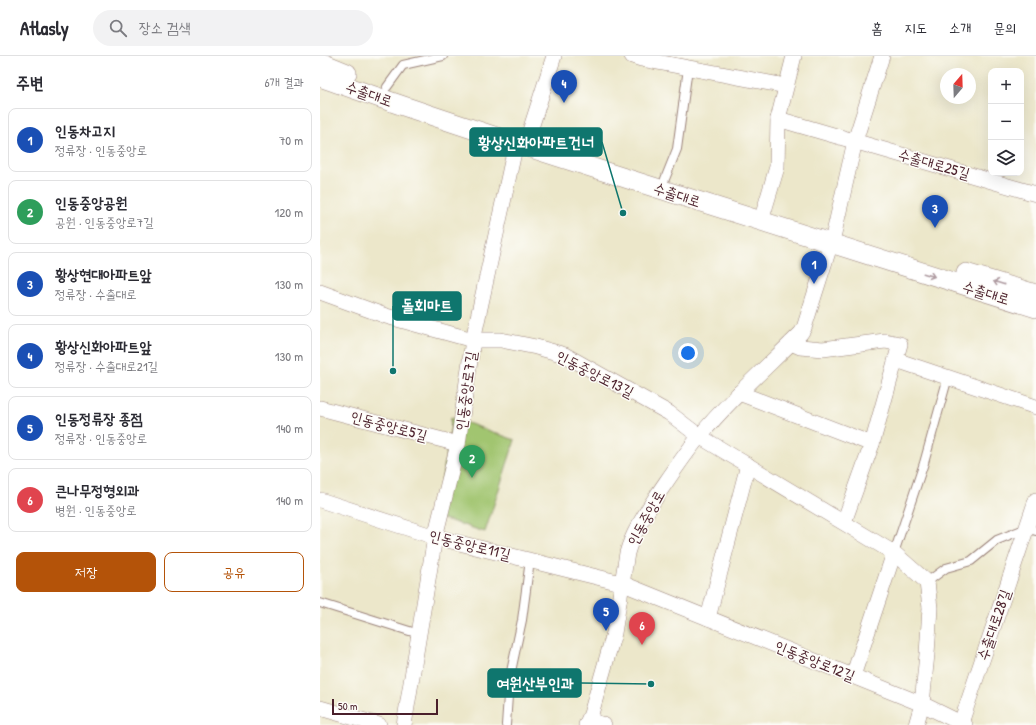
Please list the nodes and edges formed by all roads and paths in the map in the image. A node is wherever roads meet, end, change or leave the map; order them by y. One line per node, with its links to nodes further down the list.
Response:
1 (443, 56): 10 (lane, 수출대로)
2 (554, 56): 12 (street, 인동중앙로7길)
3 (632, 56): 7 (street)
4 (794, 56): 9 (street)
5 (882, 56): 13 (street)
6 (320, 62): 10 (street, 수출대로)
7 (688, 68): 9 (street); 14 (lane)
8 (320, 76): 12 (street, 수출대로)
9 (786, 86): 11 (street)
10 (387, 87): 12 (street, 수출대로)
11 (778, 119): 13 (street, 수출대로25길); 16 (street)
12 (523, 139): 14 (street, 수출대로); 17 (street, 수출대로); 21 (street, 인동중앙로7길)
13 (854, 141): 15 (street, 수출대로25길); 17 (street)
14 (665, 179): 16 (street, 수출대로)
15 (1036, 194)
16 (764, 211): 17 (street, 수출대로)
17 (832, 239): 19 (street, 수출대로, one-way to 17); 20 (street, 수출대로, one-way to 20); 22 (street, 인동중앙로)
18 (320, 292): 21 (street, 인동중앙로13길)
19 (1036, 294)
20 (1036, 308)
21 (473, 340): 28 (street, 인동중앙로13길); 29 (street, 인동중앙로7길)
22 (791, 343): 23 (street); 25 (street, 인동중앙로)
23 (896, 360): 24 (street); 30 (street)
24 (948, 377): 26 (street); 37 (lane)
25 (740, 393): 28 (street, 인동중앙로); 30 (street)
26 (1036, 407)
27 (320, 408): 29 (street, 인동중앙로5길)
28 (699, 436): 31 (street); 40 (street, 인동중앙로)
29 (458, 444): 36 (street, 인동중앙로7길)
30 (872, 444): 34 (street)
31 (748, 465): 34 (street); 42 (street)
32 (320, 500): 36 (street, 인동중앙로11길)
33 (1036, 500): 35 (street, 수출대로28길)
34 (844, 522): 37 (street)
35 (1031, 529): 39 (lane); 48 (street, 수출대로28길)
36 (435, 537): 38 (street, 인동중앙로11길); 43 (street, 인동중앙로7길)
37 (894, 553): 39 (street); 44 (street)
38 (530, 560): 40 (street, 인동중앙로11길); 51 (lane)
39 (927, 582): 45 (street)
40 (621, 583): 42 (street, 인동중앙로12길); 47 (street, 인동중앙로)
41 (320, 603): 43 (lane)
42 (708, 618): 44 (street, 인동중앙로12길)
43 (419, 634): 50 (street, 인동중앙로7길)
44 (853, 676): 45 (street, 인동중앙로12길)
45 (922, 704): 48 (street, 인동중앙로12길); 53 (street)
46 (320, 708): 49 (street)
47 (588, 723): 52 (street)
48 (963, 724)
49 (379, 725)
50 (404, 725)
51 (506, 725)
52 (604, 725)
53 (916, 725)

